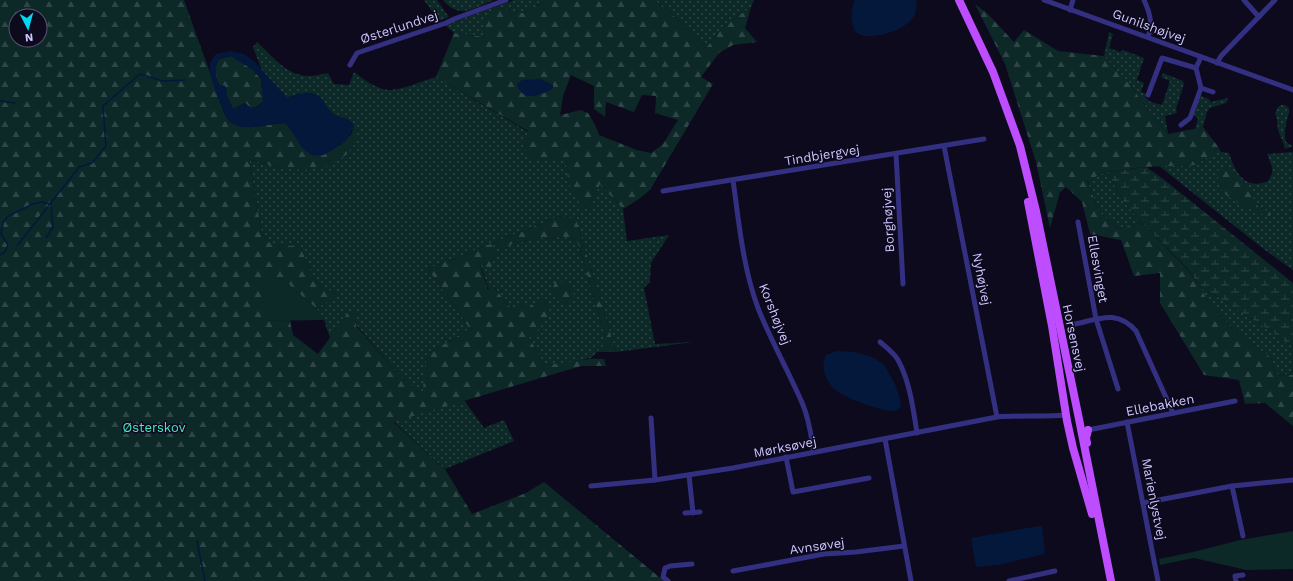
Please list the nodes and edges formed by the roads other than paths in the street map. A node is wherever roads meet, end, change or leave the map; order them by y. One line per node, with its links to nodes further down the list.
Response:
1 (506, 0): 13 (street, Østerlundvej)
2 (959, 0): 19 (main road, Horsensvej)
3 (1044, 0): 8 (street, Gunilshøjvej)
4 (1073, 0): 8 (street)
5 (1144, 0): 10 (street)
6 (1244, 0): 9 (street)
7 (1275, 0): 9 (street)
8 (1070, 10): 10 (street, Gunilshøjvej)
9 (1259, 17): 12 (street)
10 (1148, 38): 11 (street, Gunilshøjvej)
11 (1201, 57): 12 (street, Gunilshøjvej); 14 (street)
12 (1217, 62): 16 (street, Gunilshøjvej)
13 (350, 65)
14 (1196, 68): 15 (street); 18 (street, Gunilshøjvej)
15 (1201, 88): 17 (street); 20 (street)
16 (1293, 90)
17 (1213, 92)
18 (1148, 95)
19 (1004, 102): 31 (main road, Horsensvej); 35 (main road, Horsensvej)
20 (1181, 125)
21 (984, 140): 22 (street, Tindbjergvej)
22 (944, 146): 23 (street, Tindbjergvej); 36 (street, Nyhøjvej)
23 (896, 154): 24 (street, Tindbjergvej); 27 (street, Borghøjvej)
24 (733, 180): 25 (street, Tindbjergvej); 42 (street, Korshøjvej)
25 (662, 191)
26 (1078, 222): 28 (street, Ellesvinget)
27 (903, 284)
28 (1096, 319): 29 (street, Ellesvinget); 32 (street, Ellesvinget); 34 (street, Ellesvinget)
29 (1075, 324)
30 (880, 342): 40 (street)
31 (1069, 370): 35 (main road); 44 (main road, Horsensvej)
32 (1118, 389)
33 (1235, 400): 34 (street, Ellebakken)
34 (1173, 413): 38 (street, Ellebakken)
35 (1066, 415): 36 (street, Mørksøvej); 44 (main road); 64 (main road, Horsensvej)
36 (997, 417): 40 (street, Mørksøvej)
37 (651, 418): 47 (street)
38 (1127, 422): 39 (street, Ellebakken); 51 (street, Marienlystvej)
39 (1088, 430): 44 (main road)
40 (917, 433): 41 (street, Mørksøvej)
41 (885, 439): 42 (street, Mørksøvej); 56 (street)
42 (814, 452): 43 (street, Mørksøvej)
43 (786, 457): 45 (street, Mørksøvej); 46 (street)
44 (1088, 464): 65 (main road, Horsensvej)
45 (689, 475): 47 (street, Mørksøvej); 53 (street)
46 (869, 478)
47 (655, 480): 49 (street, Mørksøvej)
48 (1293, 480): 50 (street)
49 (591, 486)
50 (1232, 486): 51 (street); 55 (street)
51 (1143, 503): 66 (street, Marienlystvej)
52 (700, 512): 53 (street)
53 (693, 513): 54 (street)
54 (685, 514)
55 (1243, 536)
56 (904, 546): 58 (street, Avnsøvej); 62 (street)
57 (692, 564): 61 (street)
58 (733, 571)
59 (1055, 571): 63 (street)
60 (1243, 574): 67 (street)
61 (668, 581)
62 (911, 581)
63 (1009, 581)
64 (1106, 581)
65 (1110, 581)
66 (1158, 581)
67 (1236, 581)

